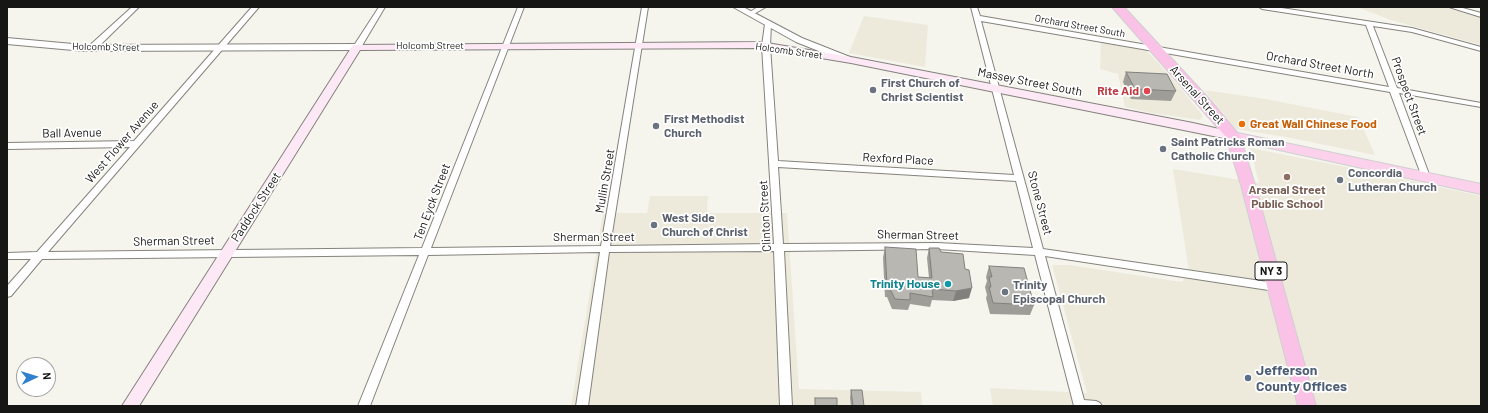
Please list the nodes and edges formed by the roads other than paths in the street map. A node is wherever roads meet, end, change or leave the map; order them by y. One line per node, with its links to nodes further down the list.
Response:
1 (136, 7): 22 (street)
2 (256, 7): 23 (street, West Flower Avenue)
3 (382, 7): 19 (street, Paddock Street)
4 (521, 7): 20 (street, Ten Eyck Street)
5 (645, 7): 18 (street, Mullin Street)
6 (737, 7): 12 (street, Massey Street South)
7 (763, 7): 12 (street)
8 (974, 7): 14 (street, Stone Street)
9 (1118, 7): 24 (highway, Arsenal Street / NY 3)
10 (1262, 7): 16 (street)
11 (1452, 7): 13 (street)
12 (750, 14): 15 (street, Massey Street South)
13 (1481, 15)
14 (977, 18): 24 (street, Orchard Street South); 27 (street, Stone Street)
15 (768, 24): 21 (street, Clinton Street); 26 (street, Massey Street South)
16 (1369, 24): 25 (street); 28 (street, Prospect Street)
17 (7, 41): 22 (street, Holcomb Street)
18 (639, 45): 20 (main road, Holcomb Street); 21 (main road, Holcomb Street); 38 (street, Mullin Street)
19 (357, 46): 20 (main road, Holcomb Street); 23 (street, Holcomb Street); 41 (main road, Paddock Street)
20 (506, 46): 39 (street, Ten Eyck Street)
21 (766, 46): 26 (main road, Holcomb Street); 33 (street, Clinton Street)
22 (92, 48): 23 (street, Holcomb Street)
23 (220, 48): 31 (street, West Flower Avenue)
24 (1155, 49): 28 (street, Orchard Street North); 30 (highway, Arsenal Street / NY 3)
25 (1481, 49)
26 (852, 60): 27 (main road, Massey Street South)
27 (996, 89): 30 (main road, Massey Street South); 35 (street, Stone Street)
28 (1394, 90): 29 (street, Orchard Street North); 34 (street, Prospect Street)
29 (1481, 105)
30 (1233, 136): 34 (main road); 44 (highway, Arsenal Street / NY 3)
31 (136, 144): 32 (street, Ball Avenue); 43 (street, West Flower Avenue)
32 (7, 146)
33 (774, 164): 35 (street, Rexford Place); 37 (street, Clinton Street)
34 (1426, 177): 36 (main road)
35 (1020, 178): 40 (street, Stone Street)
36 (1481, 189)
37 (779, 248): 38 (street, Sherman Street); 40 (street, Sherman Street); 49 (street, Clinton Street)
38 (605, 249): 39 (street, Sherman Street); 48 (street, Mullin Street)
39 (426, 251): 41 (street, Sherman Street); 47 (street, Ten Eyck Street)
40 (1040, 252): 44 (street, Sherman Street); 50 (street, Stone Street)
41 (226, 254): 43 (street, Sherman Street); 46 (main road, Paddock Street)
42 (7, 256): 43 (street, Sherman Street)
43 (38, 256): 45 (street, West Flower Avenue)
44 (1275, 287): 52 (highway, Arsenal Street / NY 3)
45 (7, 293)
46 (130, 406)
47 (364, 406)
48 (582, 406)
49 (786, 406)
50 (1080, 406): 51 (street)
51 (1096, 406)
52 (1307, 406)

